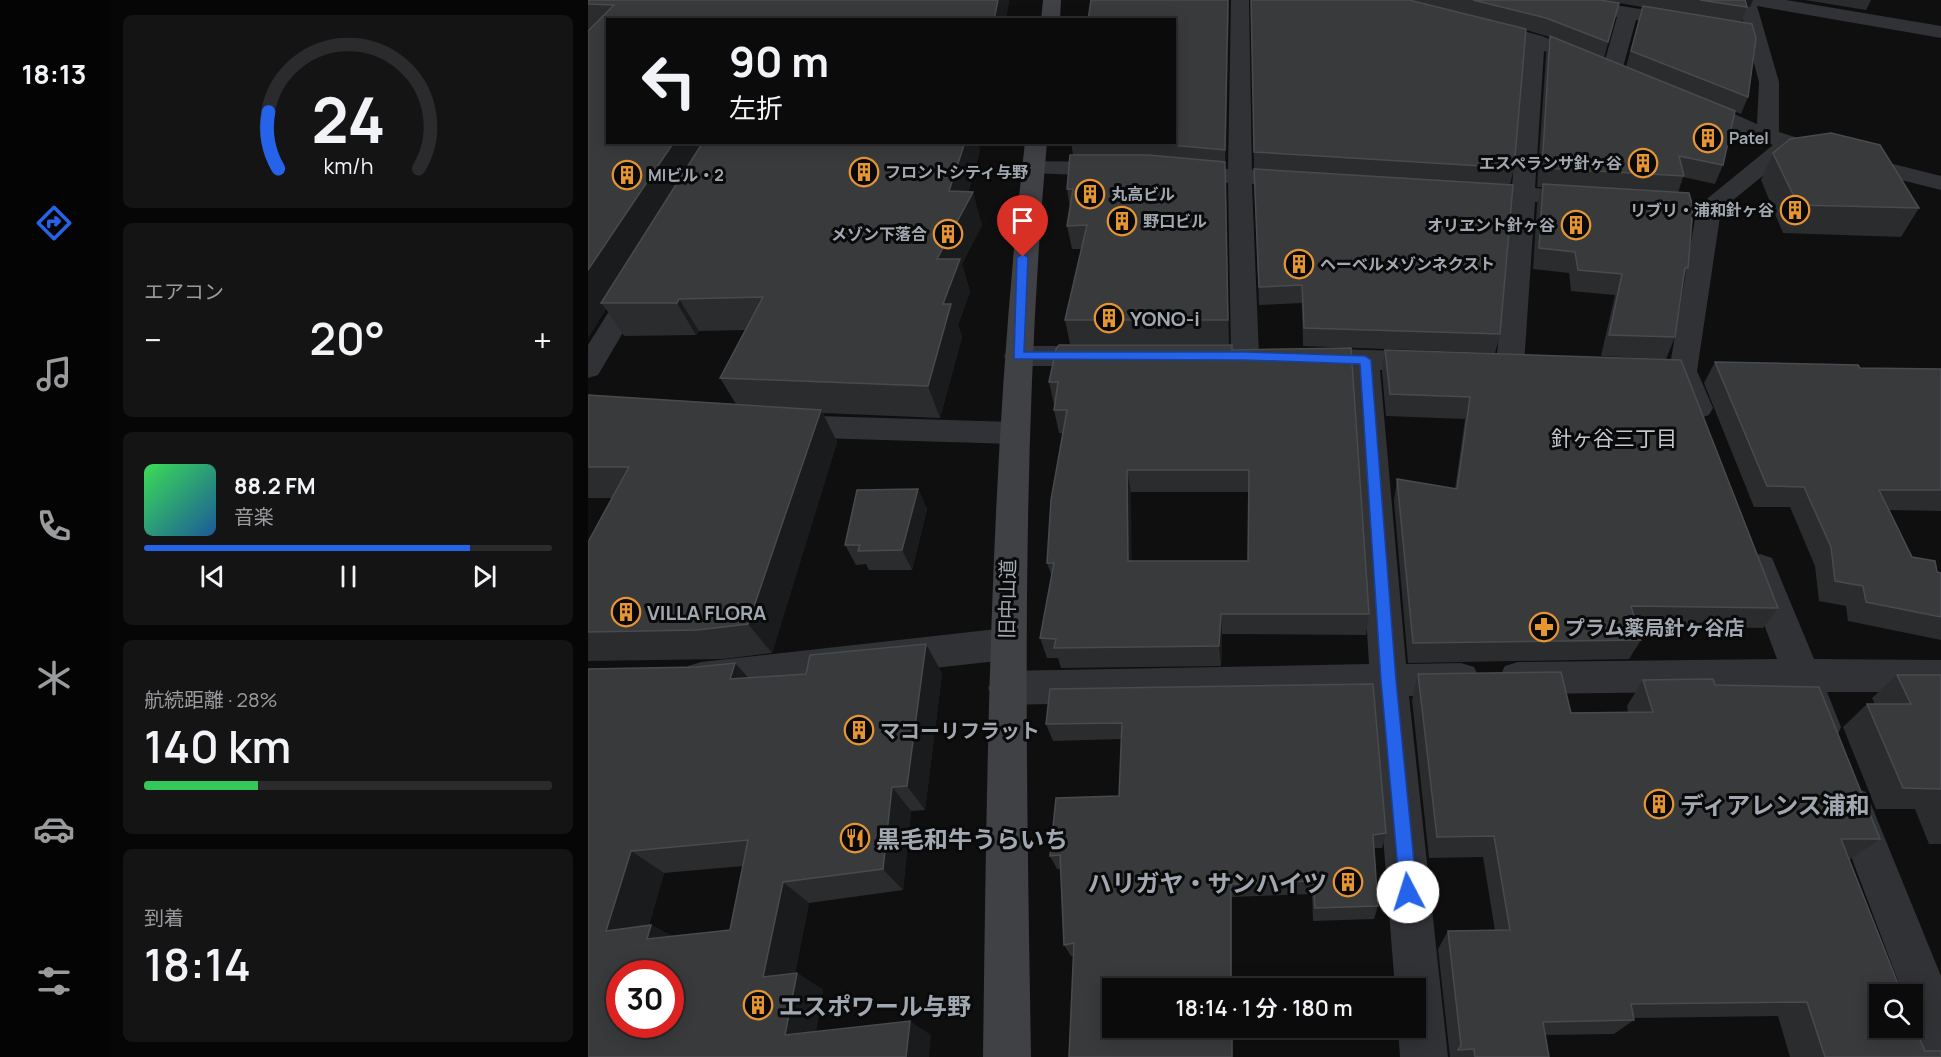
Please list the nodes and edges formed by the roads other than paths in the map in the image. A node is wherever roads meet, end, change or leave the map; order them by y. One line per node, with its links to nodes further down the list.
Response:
1 (1052, 0): 8 (main road)
2 (1240, 0): 21 (street)
3 (1551, 0): 7 (street)
4 (1746, 0): 14 (street)
5 (1754, 0): 10 (street)
6 (1876, 0): 10 (street)
7 (1628, 13): 11 (street); 16 (street)
8 (1050, 18)
9 (1457, 20): 15 (street)
10 (1875, 21): 13 (street)
11 (1697, 24)
12 (1732, 30): 14 (street)
13 (1941, 32)
14 (1755, 34): 19 (street)
15 (1535, 40): 16 (street); 25 (street)
16 (1612, 71): 17 (street)
17 (1632, 80)
18 (1674, 97): 19 (street)
19 (1778, 140): 23 (street); 36 (street)
20 (1034, 155): 21 (street); 28 (main road, 旧中山道)
21 (1240, 177): 22 (street); 30 (street)
22 (1319, 182)
23 (1941, 183)
24 (1443, 189): 25 (street)
25 (1524, 194): 26 (street); 32 (street)
26 (1605, 200)
27 (650, 265): 33 (street)
28 (1018, 356): 29 (street); 35 (main road, 旧中山道)
29 (1129, 356)
30 (1365, 360): 31 (street); 42 (street)
31 (1454, 363)
32 (1510, 365)
33 (588, 368)
34 (758, 424): 35 (street)
35 (1014, 433): 38 (main road, 旧中山道)
36 (1709, 436)
37 (1751, 544): 39 (street)
38 (1006, 644): 41 (street); 43 (main road, 旧中山道)
39 (1801, 675): 40 (street); 42 (street); 44 (street)
40 (1941, 676)
41 (667, 678)
42 (1389, 680): 43 (street); 46 (street)
43 (1006, 688): 45 (main road, 旧中山道)
44 (1941, 1034)
45 (1007, 1057)
46 (1424, 1057)

